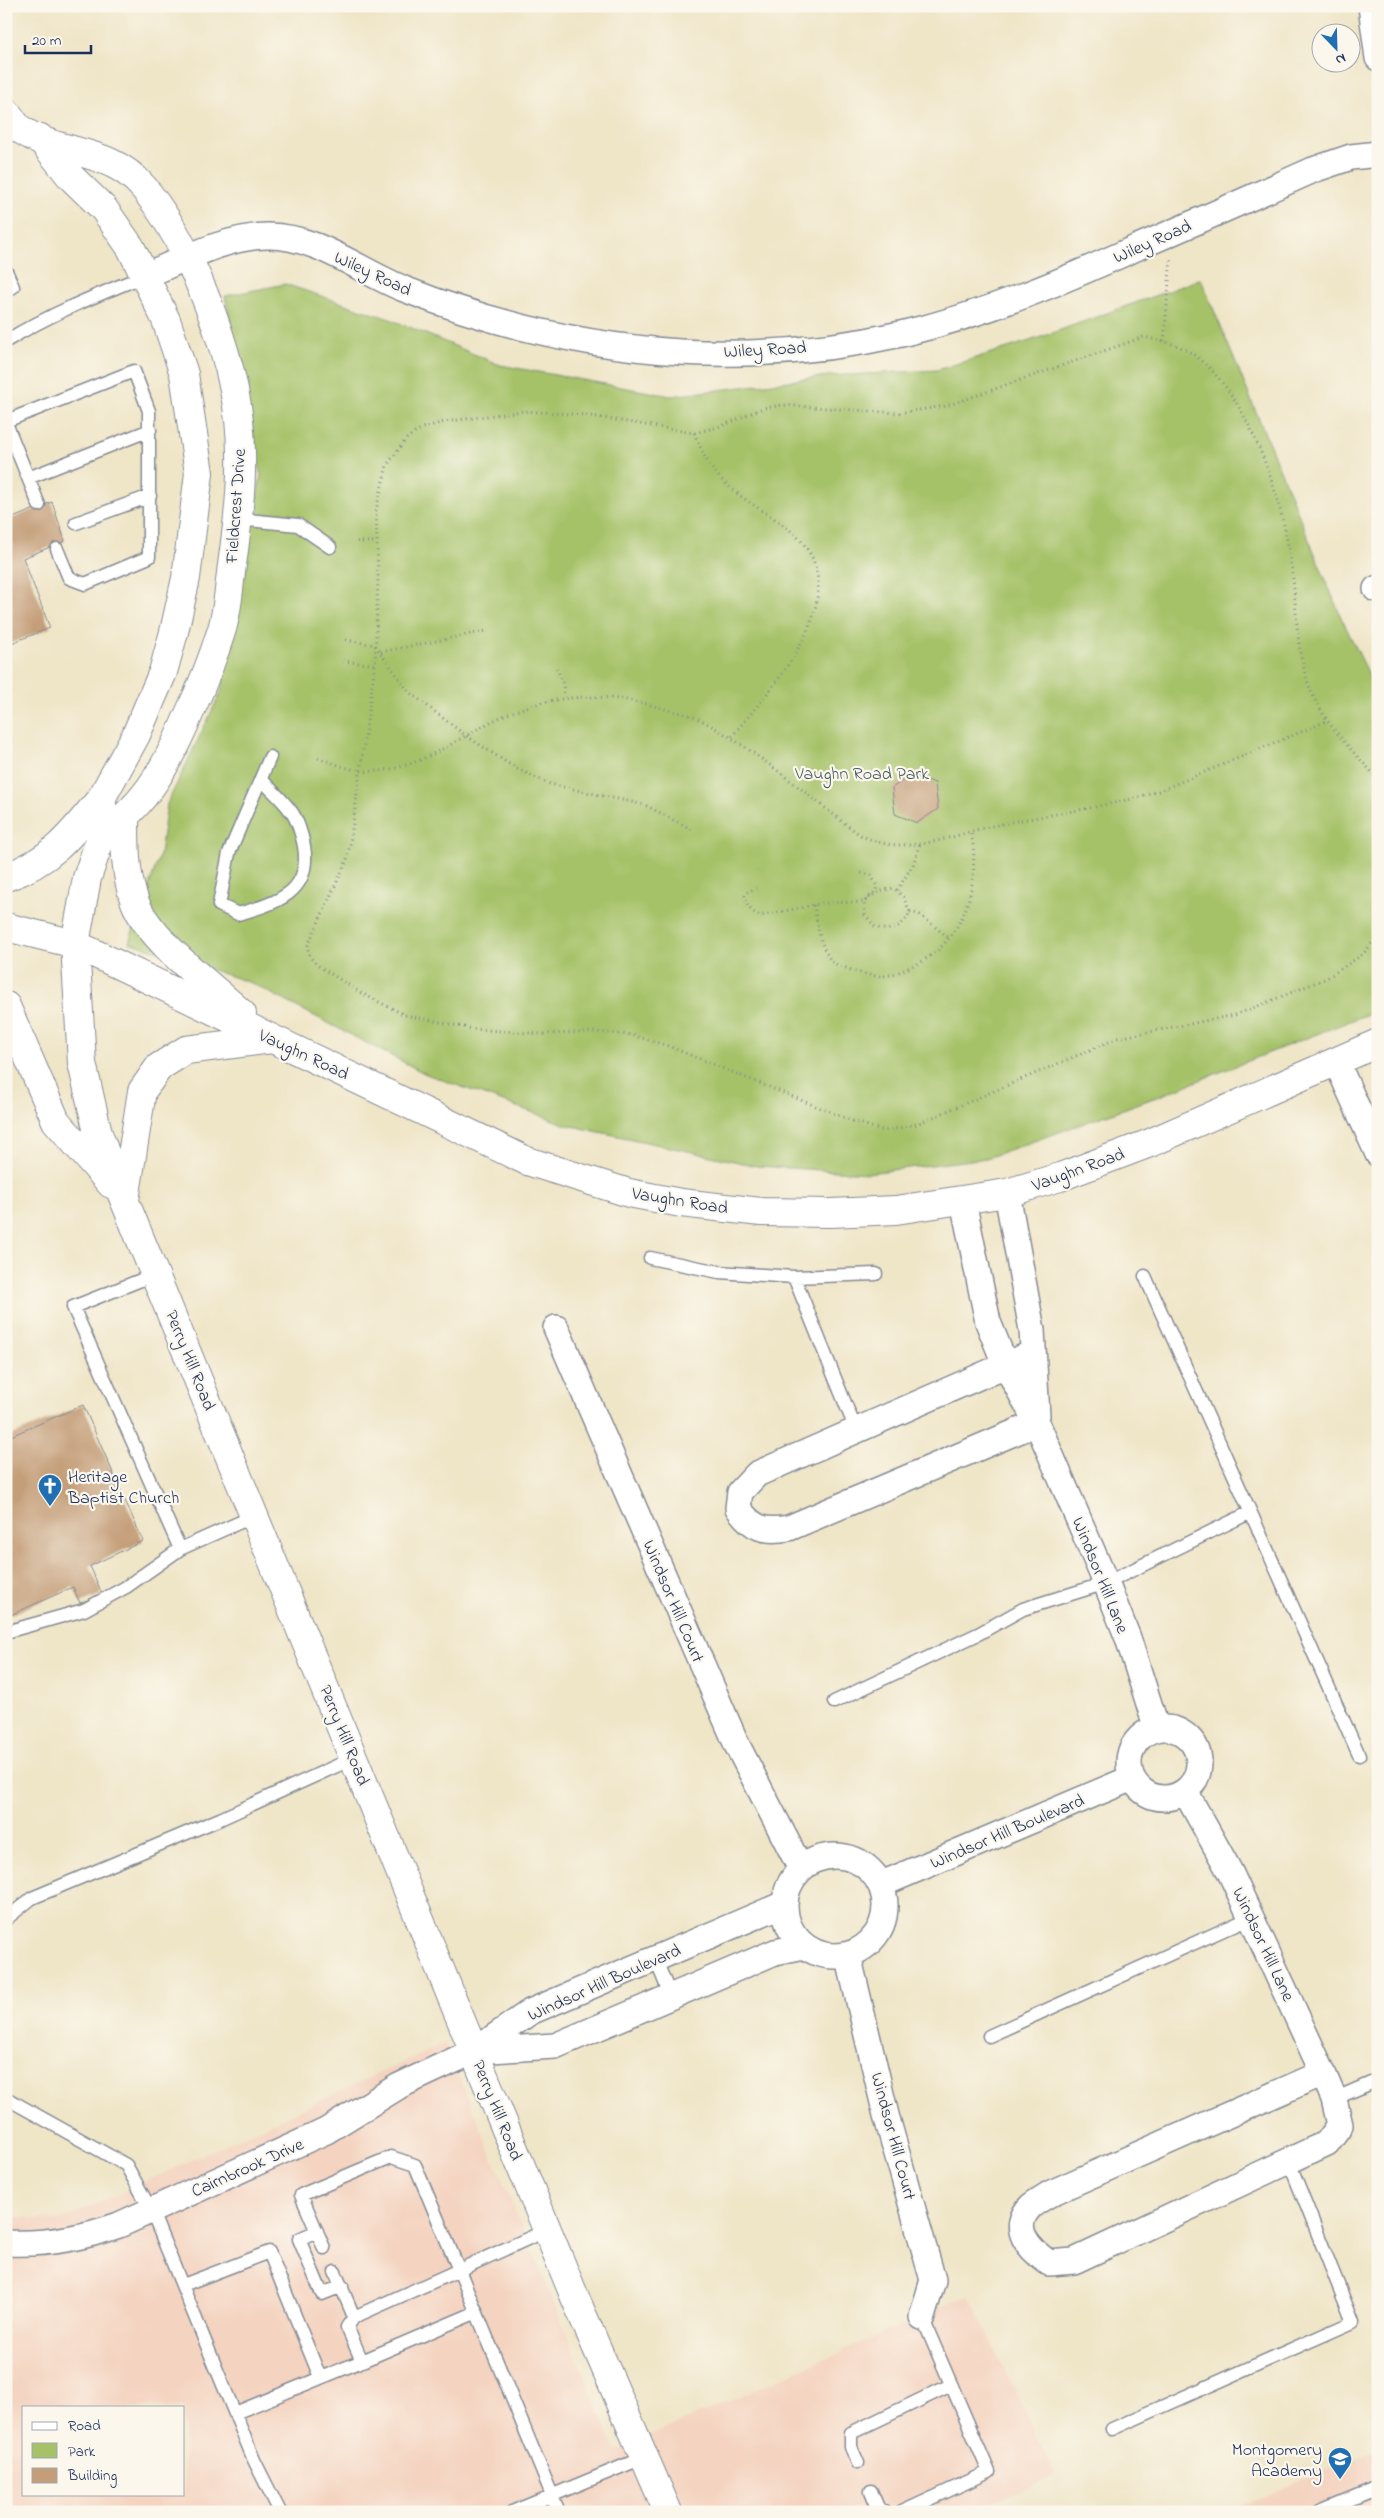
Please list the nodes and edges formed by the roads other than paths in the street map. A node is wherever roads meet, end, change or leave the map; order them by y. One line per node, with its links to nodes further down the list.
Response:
1 (1371, 6): 2 (street)
2 (1378, 58)
3 (6, 112): 4 (main road, Fieldcrest Drive)
4 (40, 138): 6 (main road, Fieldcrest Drive); 8 (main road, Fieldcrest Drive)
5 (1378, 154): 6 (street, Wiley Road)
6 (188, 258): 8 (street, Wiley Road); 17 (main road, Fieldcrest Drive)
7 (6, 271): 9 (lane)
8 (144, 276): 10 (lane); 16 (main road, Fieldcrest Drive)
9 (6, 290)
10 (6, 340)
11 (6, 422): 12 (lane); 13 (lane)
12 (150, 430): 13 (lane); 14 (lane)
13 (28, 478): 15 (lane)
14 (150, 496): 18 (lane); 20 (lane)
15 (39, 505)
16 (196, 513): 17 (main road); 21 (main road, Fieldcrest Drive)
17 (238, 519): 19 (lane); 22 (main road, Fieldcrest Drive)
18 (76, 523)
19 (330, 546)
20 (57, 549)
21 (163, 672): 22 (main road); 25 (main road, Fieldcrest Drive)
22 (203, 682): 26 (main road, Fieldcrest Drive)
23 (270, 757): 24 (lane)
24 (261, 779): 24 (lane)
25 (102, 797): 27 (main road, Fieldcrest Drive); 28 (main road)
26 (125, 819): 27 (main road, Fieldcrest Drive); 32 (main road)
27 (102, 834): 30 (main road, Fieldcrest Drive)
28 (6, 877)
29 (6, 928): 30 (main road, Vaughn Road)
30 (75, 944): 32 (main road, Vaughn Road); 37 (main road, Perry Hill Road)
31 (6, 1006): 37 (main road)
32 (270, 1038): 37 (main road); 38 (main road, Vaughn Road)
33 (1378, 1043): 34 (main road, Vaughn Road)
34 (1336, 1061): 35 (street); 36 (main road, Vaughn Road)
35 (1378, 1154)
36 (1007, 1194): 38 (main road, Vaughn Road); 45 (street, Windsor Hill Lane)
37 (125, 1200): 40 (main road, Perry Hill Road)
38 (963, 1201): 46 (street, Windsor Hill Lane)
39 (650, 1258): 43 (lane)
40 (156, 1274): 50 (main road, Perry Hill Road); 51 (lane)
41 (876, 1274): 43 (lane)
42 (1145, 1276): 49 (lane)
43 (794, 1277): 48 (lane)
44 (556, 1328): 60 (street, Windsor Hill Court)
45 (1033, 1354): 46 (street); 47 (street, Windsor Hill Lane)
46 (1005, 1364): 47 (street, Windsor Hill Lane); 48 (street)
47 (1037, 1423): 48 (street); 52 (street, Windsor Hill Lane)
48 (856, 1430)
49 (1249, 1513): 52 (lane); 56 (lane)
50 (254, 1516): 51 (lane); 57 (main road, Perry Hill Road)
51 (180, 1550): 53 (lane)
52 (1106, 1583): 54 (lane); 55 (street, Windsor Hill Lane)
53 (6, 1632)
54 (834, 1702)
55 (1157, 1729): 58 (street); 59 (street)
56 (1359, 1755)
57 (354, 1758): 64 (lane); 70 (main road, Perry Hill Road)
58 (1132, 1778): 59 (street); 61 (street, Windsor Hill Boulevard)
59 (1185, 1791): 63 (street, Windsor Hill Lane)
60 (801, 1869): 61 (street); 62 (street)
61 (882, 1884): 66 (street)
62 (784, 1904): 65 (street); 67 (street, Windsor Hill Boulevard)
63 (1252, 1917): 69 (lane); 71 (street, Windsor Hill Lane)
64 (6, 1919)
65 (804, 1946): 66 (street); 68 (street, Windsor Hill Boulevard)
66 (848, 1955): 87 (street, Windsor Hill Court)
67 (655, 1958): 68 (lane); 70 (street, Windsor Hill Boulevard)
68 (671, 1997): 70 (street, Windsor Hill Boulevard)
69 (989, 2036)
70 (474, 2051): 76 (street, Cairnbrook Drive); 78 (main road, Perry Hill Road)
71 (1323, 2073): 74 (street, Windsor Hill Lane); 75 (street, Windsor Hill Lane)
72 (1378, 2080): 74 (lane)
73 (6, 2098): 76 (lane)
74 (1334, 2099): 75 (street, Windsor Hill Lane)
75 (1289, 2162): 92 (lane)
76 (151, 2210): 79 (street, Cairnbrook Drive); 83 (lane)
77 (317, 2230): 80 (lane); 81 (lane); 84 (lane)
78 (547, 2230): 81 (lane); 93 (main road, Perry Hill Road)
79 (6, 2243)
80 (324, 2248)
81 (459, 2270): 85 (lane); 86 (lane)
82 (335, 2272): 84 (lane)
83 (182, 2285): 89 (lane); 91 (lane)
84 (342, 2286): 86 (lane)
85 (477, 2312): 88 (lane); 97 (lane)
86 (354, 2317): 88 (lane)
87 (922, 2317): 90 (lane)
88 (362, 2361): 89 (lane)
89 (320, 2377): 91 (lane)
90 (950, 2385): 94 (lane); 103 (lane)
91 (235, 2413): 98 (lane)
92 (1112, 2429)
93 (644, 2458): 97 (lane); 101 (main road, Perry Hill Road)
94 (858, 2463)
95 (1378, 2488): 104 (lane)
96 (871, 2491): 102 (lane)
97 (552, 2495): 99 (lane); 100 (lane)
98 (280, 2512)
99 (512, 2512)
100 (559, 2512)
101 (668, 2512)
102 (884, 2512)
103 (902, 2512)
104 (1320, 2512)

